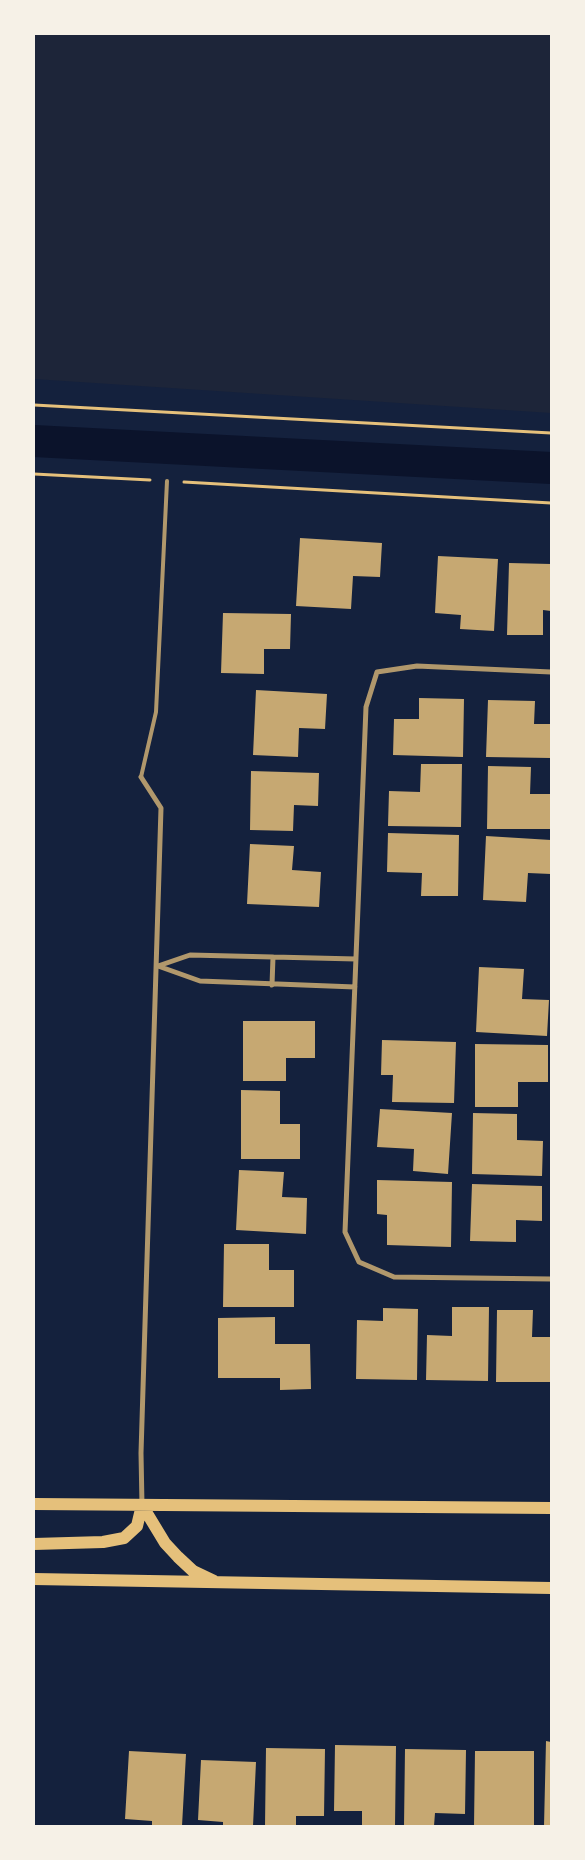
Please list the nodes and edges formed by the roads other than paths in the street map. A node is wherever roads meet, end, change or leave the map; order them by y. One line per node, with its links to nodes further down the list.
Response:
1 (167, 481): 3 (lane)
2 (551, 672): 5 (street)
3 (141, 777): 6 (street)
4 (273, 957): 5 (street); 6 (street); 7 (street)
5 (356, 960): 8 (street)
6 (158, 966): 7 (street); 11 (street)
7 (272, 984): 8 (street)
8 (355, 987): 9 (street)
9 (551, 1279)
10 (34, 1504): 11 (main road)
11 (142, 1505): 12 (main road); 13 (main road); 15 (main road)
12 (551, 1508)
13 (34, 1544)
14 (34, 1579): 15 (main road)
15 (220, 1583): 16 (main road)
16 (551, 1588)

